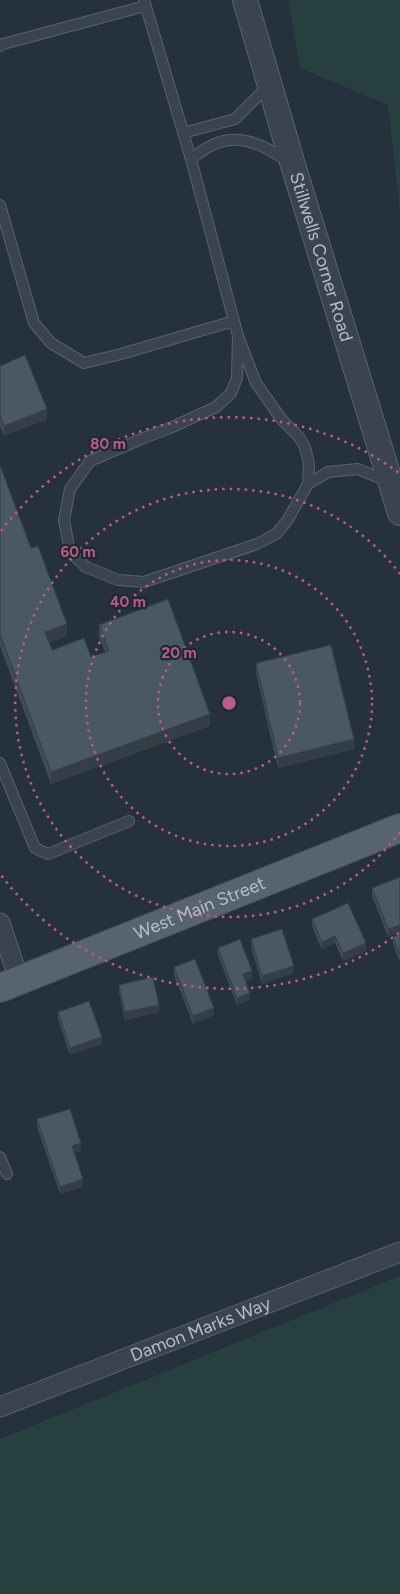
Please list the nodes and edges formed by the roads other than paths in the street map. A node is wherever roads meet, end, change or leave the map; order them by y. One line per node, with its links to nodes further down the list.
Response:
1 (245, 0): 4 (street, Stillwells Corner Road)
2 (144, 3): 3 (lane); 5 (lane)
3 (0, 46)
4 (270, 84): 5 (lane); 7 (street, Stillwells Corner Road)
5 (183, 133): 6 (lane)
6 (190, 159): 7 (lane); 9 (lane)
7 (293, 165): 11 (street, Stillwells Corner Road)
8 (0, 204): 9 (lane)
9 (234, 321): 10 (lane)
10 (238, 336): 12 (lane); 12 (lane)
11 (391, 483): 12 (lane); 13 (street, Stillwells Corner Road)
12 (308, 484)
13 (400, 513)
14 (0, 763): 15 (lane)
15 (129, 821)
16 (400, 828): 18 (main road, West Main Street)
17 (0, 923): 18 (street)
18 (10, 984)
19 (0, 1157): 20 (lane)
20 (7, 1174)
21 (400, 1252): 22 (street, Damon Marks Way)
22 (0, 1407)

